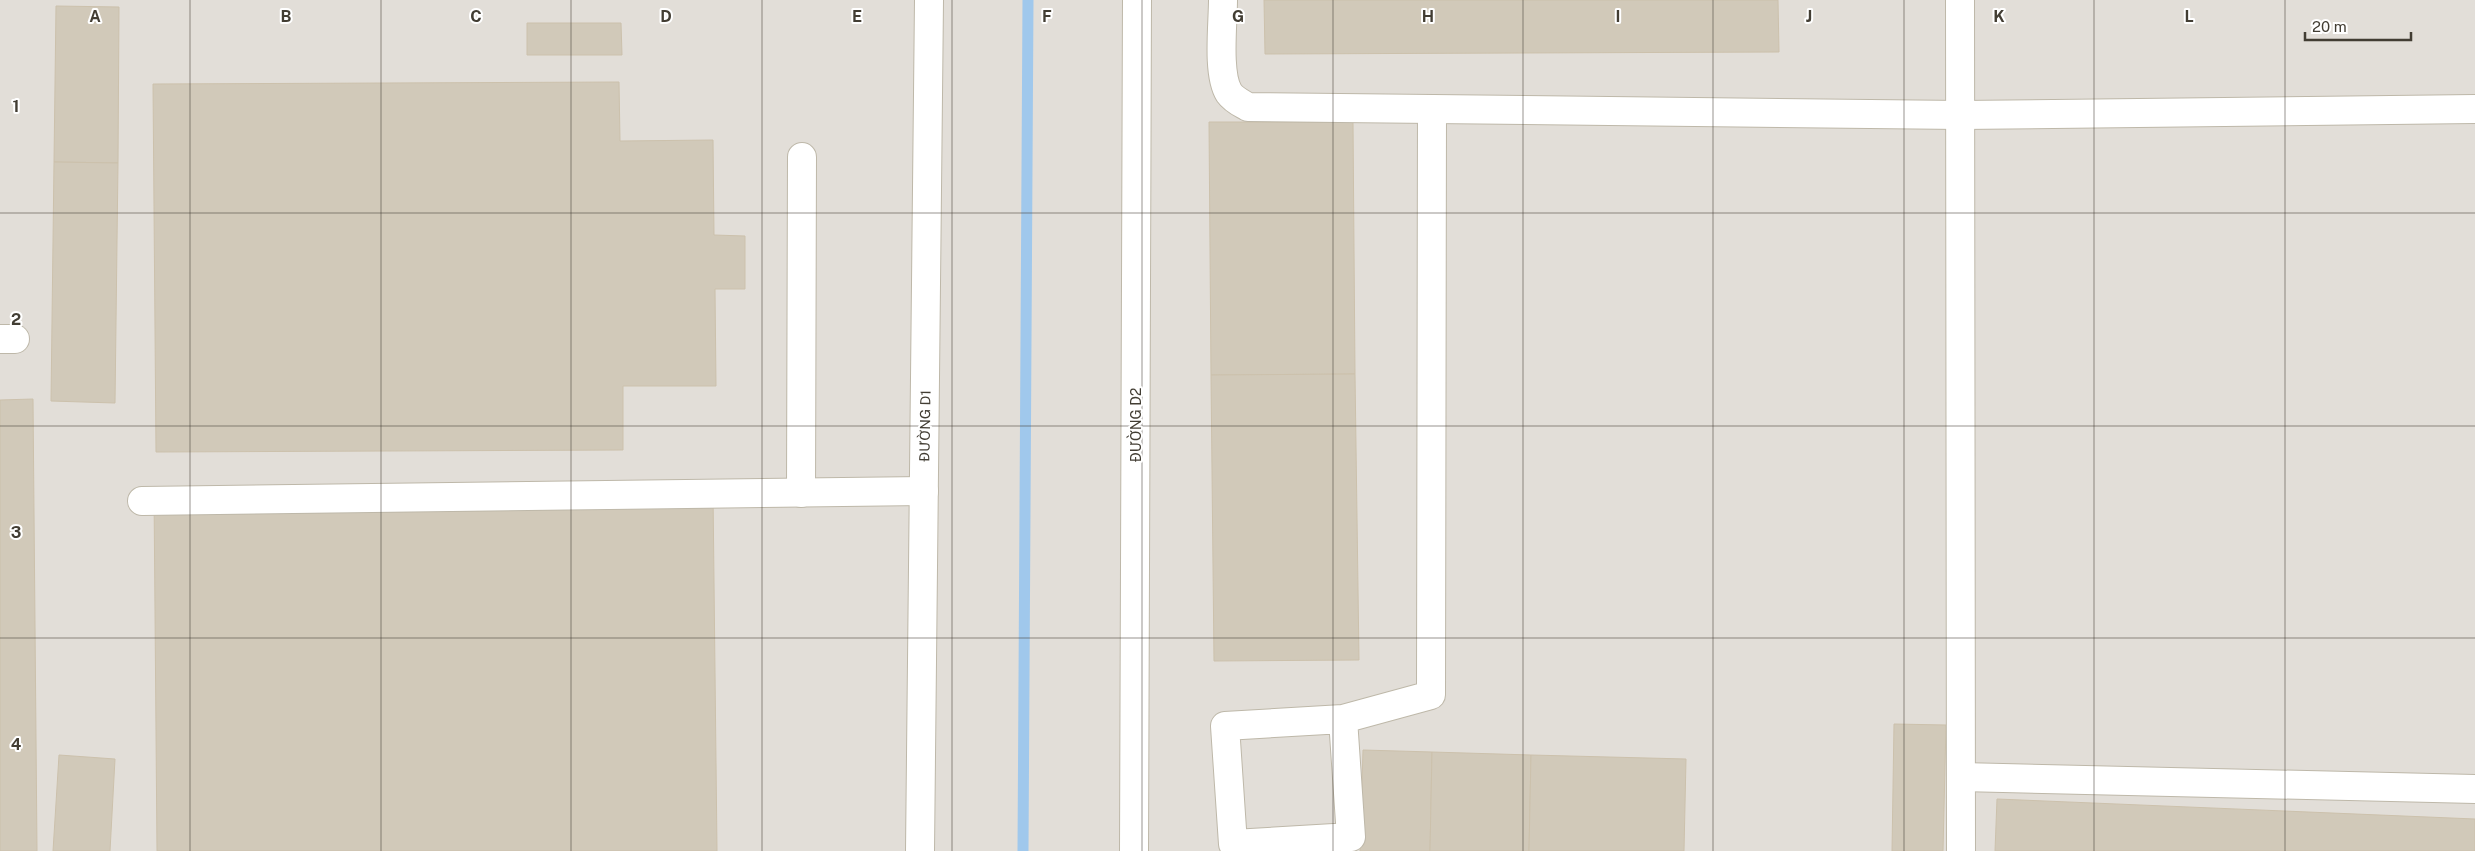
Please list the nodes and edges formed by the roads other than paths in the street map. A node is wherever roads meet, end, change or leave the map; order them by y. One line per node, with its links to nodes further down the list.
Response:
1 (930, 0): 9 (street, ĐƯỜNG D1)
2 (1137, 0): 16 (street, ĐƯỜNG D2)
3 (1223, 0): 5 (street)
4 (1960, 0): 7 (street)
5 (1432, 109): 7 (street); 12 (street)
6 (2475, 109): 7 (street)
7 (1962, 115): 13 (street)
8 (802, 158): 10 (street)
9 (924, 491): 10 (street); 15 (street, ĐƯỜNG D1)
10 (801, 493): 11 (street)
11 (142, 501)
12 (1343, 719): 12 (street)
13 (1961, 777): 14 (street); 17 (street)
14 (2475, 789)
15 (920, 851)
16 (1134, 851)
17 (1961, 851)

